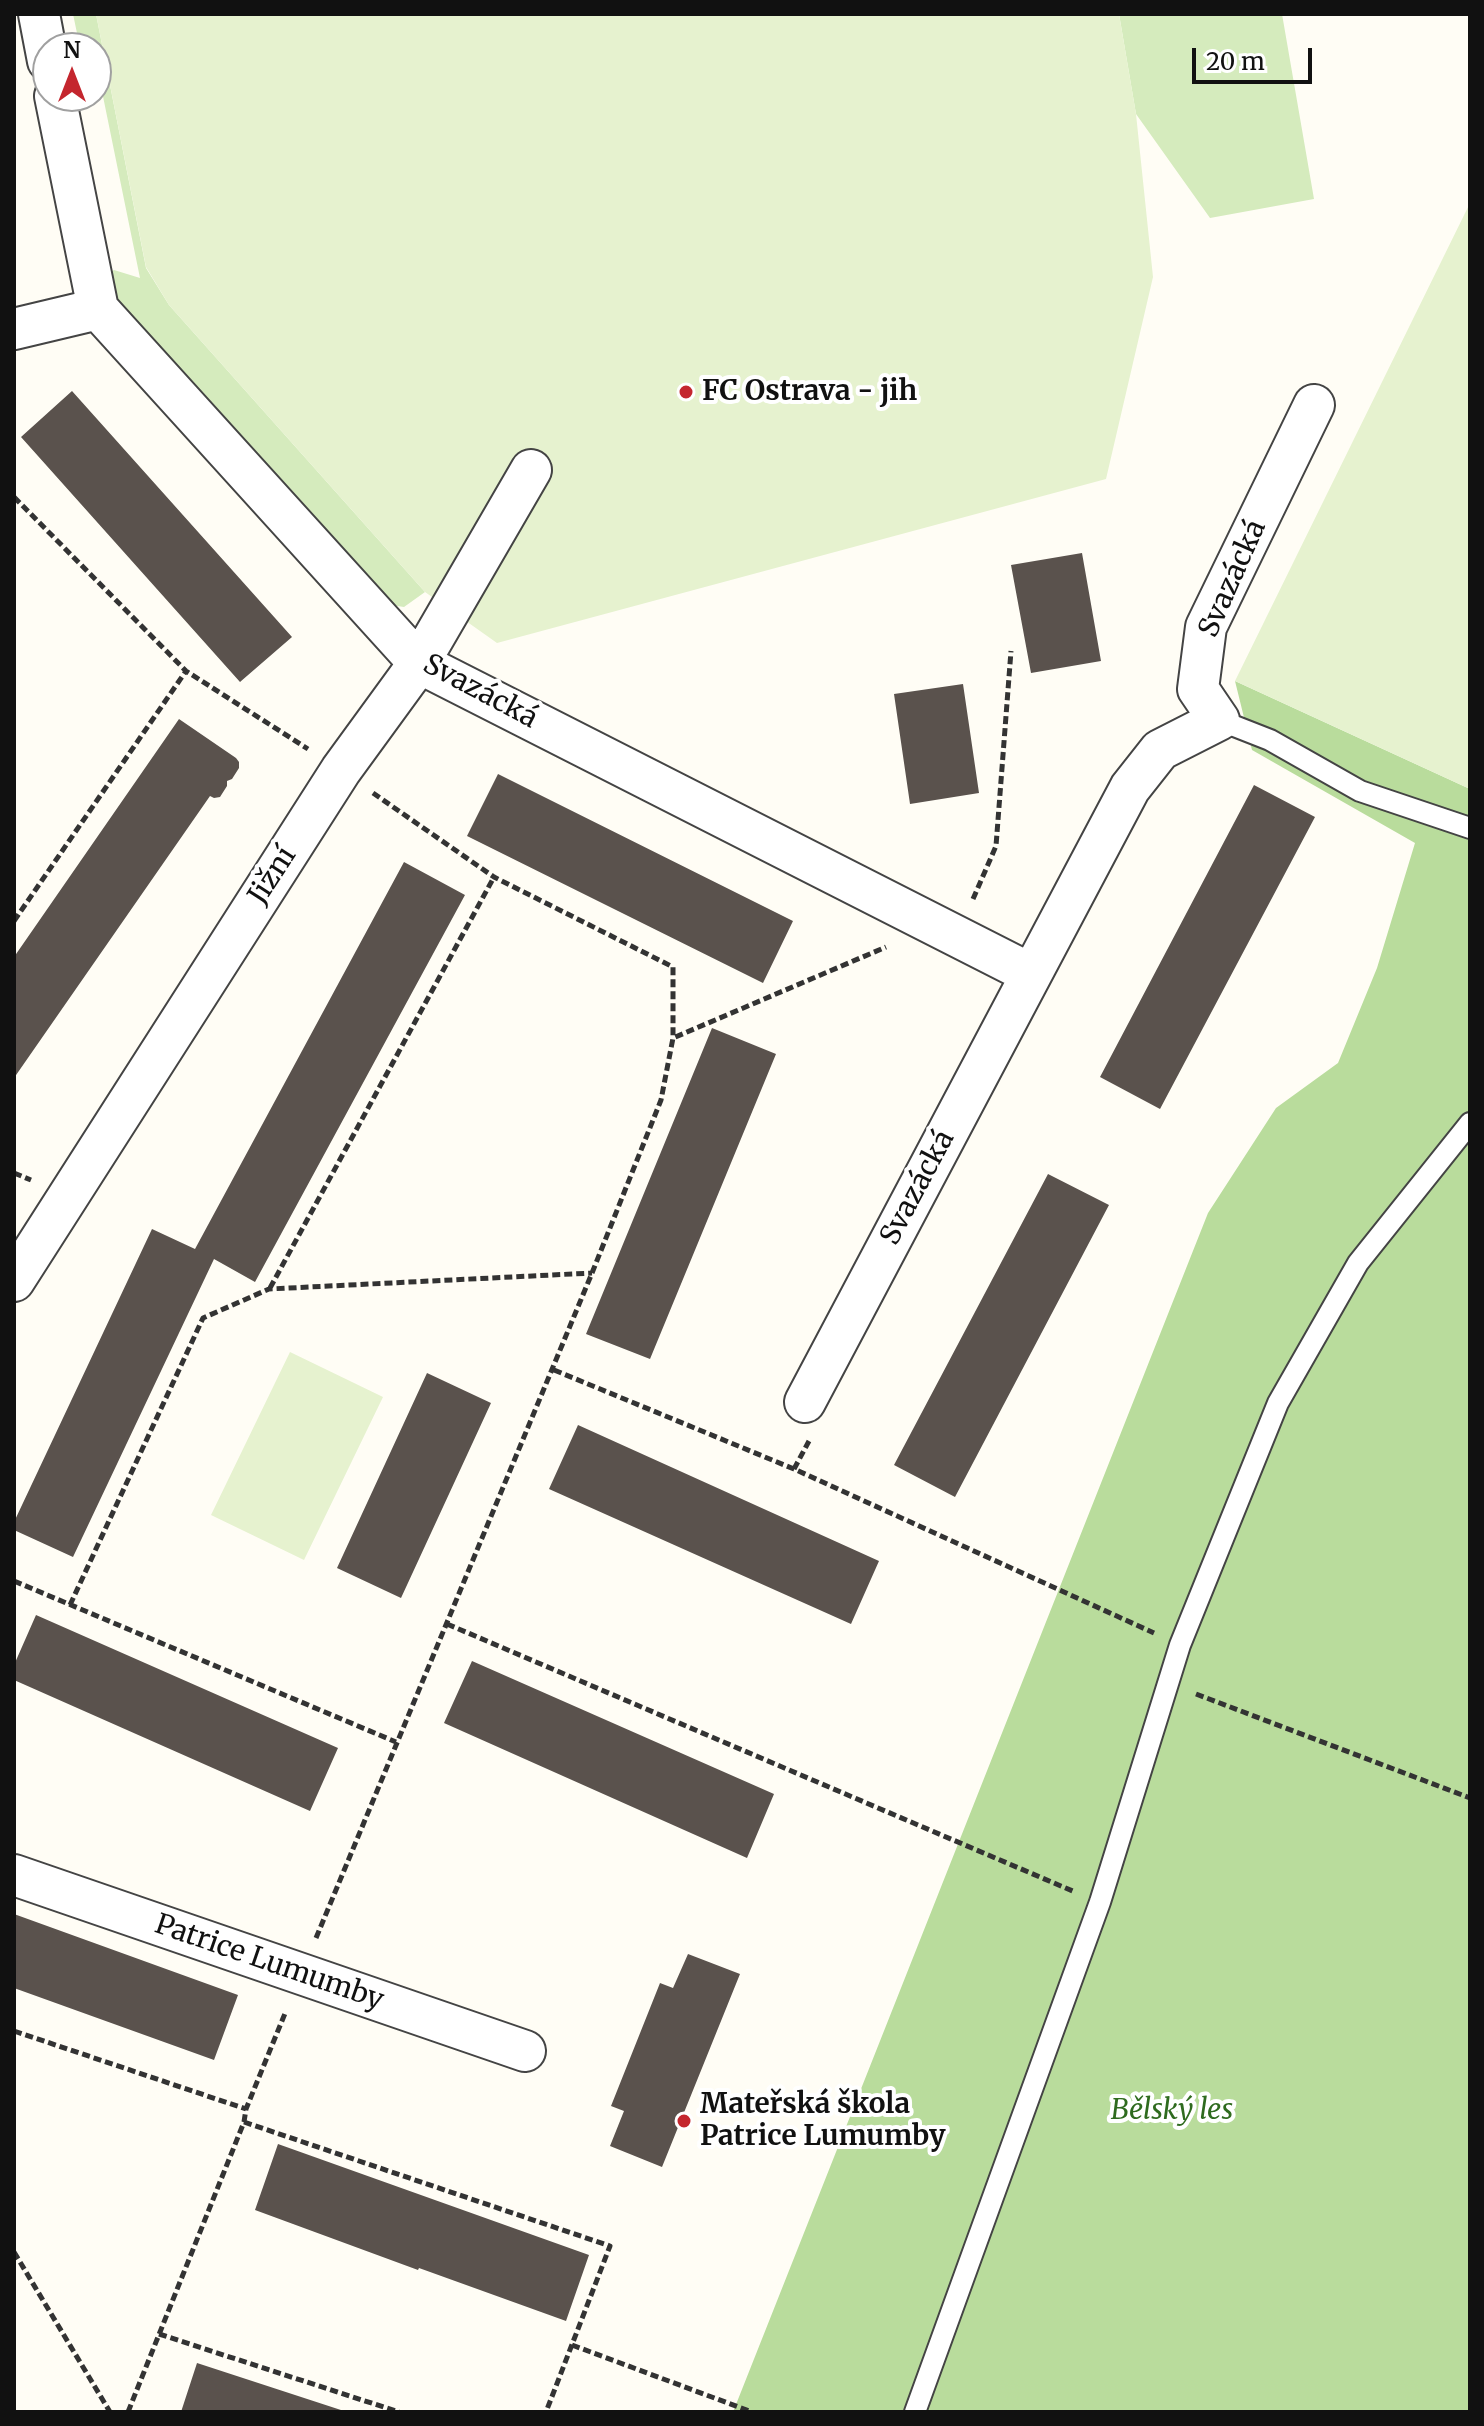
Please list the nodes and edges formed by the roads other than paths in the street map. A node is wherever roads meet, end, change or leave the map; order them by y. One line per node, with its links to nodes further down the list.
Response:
1 (58, 112): 2 (street)
2 (98, 309): 3 (street); 6 (street, Svazácká)
3 (14, 329)
4 (1314, 405): 7 (street, Svazácká)
5 (531, 470): 6 (street, Jižní)
6 (419, 663): 9 (street, Svazácká); 11 (street, Jižní)
7 (1219, 720): 8 (lane); 9 (street, Svazácká)
8 (1470, 828)
9 (1031, 974): 12 (street, Svazácká)
10 (1470, 1123): 15 (lane)
11 (14, 1281)
12 (805, 1402)
13 (14, 1875): 14 (street, Patrice Lumumby)
14 (525, 2051)
15 (915, 2412)

